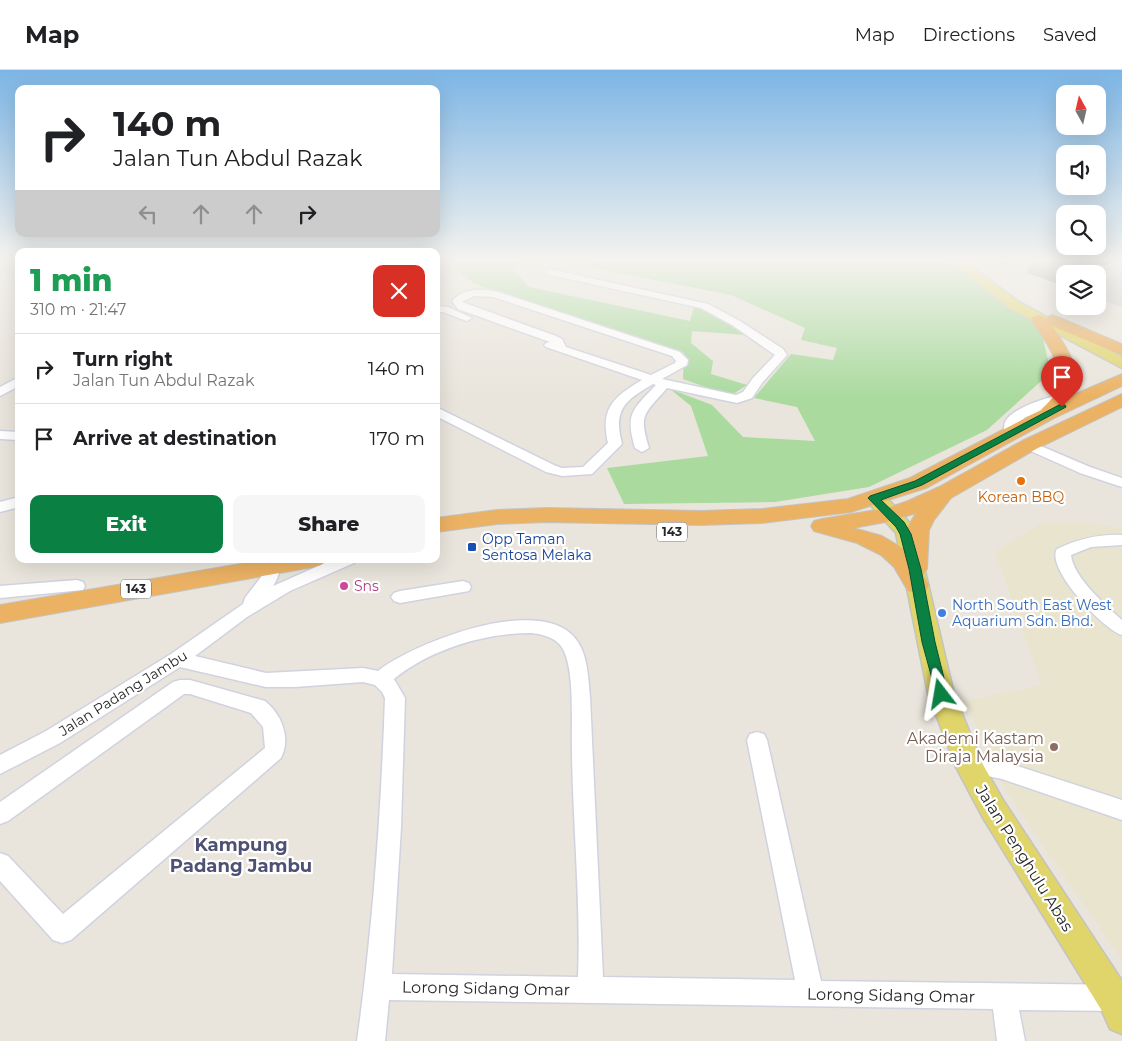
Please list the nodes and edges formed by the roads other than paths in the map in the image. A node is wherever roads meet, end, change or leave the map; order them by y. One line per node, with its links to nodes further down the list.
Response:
1 (461, 306): 8 (street)
2 (532, 306): 13 (street)
3 (705, 306): 13 (street)
4 (1020, 306): 7 (main road)
5 (1026, 306): 7 (main road)
6 (440, 308): 8 (street)
7 (1045, 320): 9 (highway); 10 (main road); 11 (main road); 16 (highway)
8 (561, 348): 13 (street)
9 (1122, 350)
10 (1122, 355)
11 (1122, 364)
12 (1122, 379): 19 (highway, 143)
13 (658, 382): 18 (street); 24 (street)
14 (15, 384): 15 (street)
15 (0, 392)
16 (1062, 398): 19 (highway); 20 (street)
17 (1122, 400): 23 (highway, 143)
18 (440, 413)
19 (1047, 414): 20 (highway, 143)
20 (1010, 434): 27 (highway, 143)
21 (0, 435): 22 (street)
22 (15, 436)
23 (1029, 445): 25 (street); 26 (highway, 143)
24 (642, 448)
25 (1122, 483)
26 (947, 492): 30 (highway, 143); 39 (highway)
27 (874, 498): 30 (main road, Jalan Penghulu Abas); 31 (highway, 143)
28 (15, 503): 29 (street)
29 (0, 508)
30 (891, 514): 32 (highway, 143); 39 (main road, Jalan Penghulu Abas)
31 (440, 524)
32 (819, 526): 33 (highway, 143); 39 (highway)
33 (440, 540)
34 (1122, 540): 47 (street)
35 (204, 563): 40 (highway, 143)
36 (280, 563): 46 (highway, 143)
37 (289, 563): 45 (street, Jalan Padang Jambu)
38 (339, 563): 45 (street, Jalan Padang Jambu)
39 (916, 577): 52 (main road, Jalan Penghulu Abas)
40 (77, 586): 42 (street); 44 (highway, 143)
41 (463, 587): 43 (street)
42 (0, 592)
43 (400, 597)
44 (0, 599)
45 (241, 613): 48 (street, Jalan Padang Jambu)
46 (0, 614)
47 (1122, 629)
48 (178, 659): 49 (street); 51 (street, Jalan Padang Jambu)
49 (381, 679): 56 (street); 57 (street)
50 (757, 740): 58 (street)
51 (0, 765)
52 (970, 767): 53 (street); 60 (main road, Jalan Penghulu Abas)
53 (1122, 810)
54 (0, 814): 55 (street)
55 (0, 864)
56 (378, 986): 57 (street, Lorong Sidang Omar); 61 (street)
57 (590, 990): 58 (street, Lorong Sidang Omar)
58 (811, 994): 59 (street, Lorong Sidang Omar)
59 (1004, 997): 60 (street, Lorong Sidang Omar); 62 (street)
60 (1119, 1005)
61 (371, 1041)
62 (1011, 1041)

